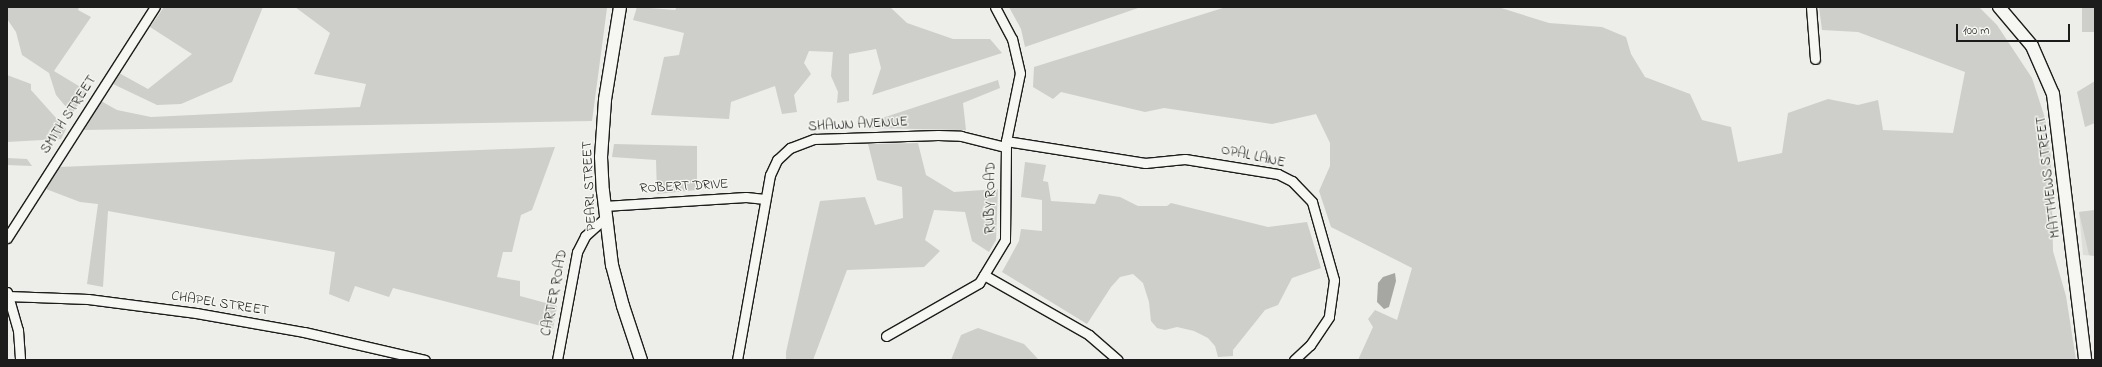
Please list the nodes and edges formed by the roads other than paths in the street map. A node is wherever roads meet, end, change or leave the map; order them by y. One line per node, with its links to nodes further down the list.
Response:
1 (155, 7): 10 (street, SMITH STREET)
2 (620, 7): 9 (street, PEARL STREET)
3 (995, 7): 7 (street, RUBY ROAD)
4 (1811, 7): 6 (street)
5 (1999, 7): 21 (street, MATTHEWS STREET)
6 (1815, 59)
7 (1005, 144): 8 (street, SHAWN AVENUE); 11 (street, RUBY ROAD); 20 (street, OPAL LANE)
8 (765, 199): 9 (street, ROBERT DRIVE); 18 (street, SHAWN AVENUE)
9 (604, 212): 16 (street, CARTER ROAD); 17 (street, PEARL STREET)
10 (7, 238)
11 (984, 275): 13 (street, RUBY ROAD); 19 (street)
12 (8, 294): 14 (street); 15 (street, CHAPEL STREET)
13 (886, 336)
14 (20, 360)
15 (425, 360)
16 (556, 360)
17 (641, 360)
18 (738, 360)
19 (1118, 360)
20 (1294, 360)
21 (2085, 360)

